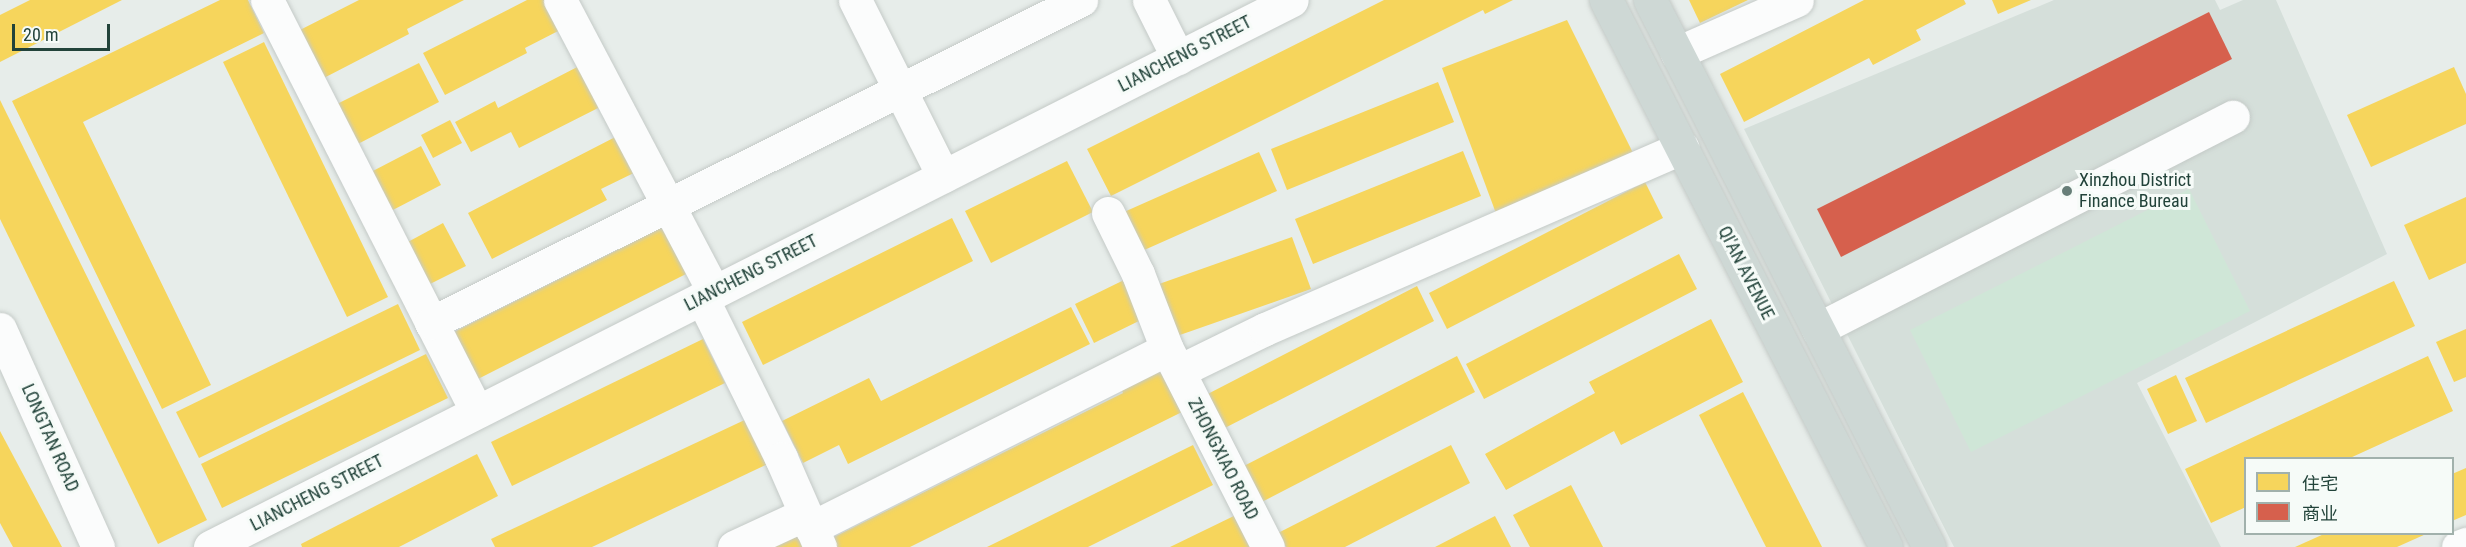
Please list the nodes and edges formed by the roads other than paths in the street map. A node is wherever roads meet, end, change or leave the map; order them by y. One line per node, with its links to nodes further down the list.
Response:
1 (267, 0): 19 (street)
2 (560, 0): 16 (street)
3 (855, 0): 12 (street)
4 (1081, 0): 12 (street)
5 (1149, 0): 11 (street)
6 (1292, 0): 11 (street, LIANCHENG STREET)
7 (1606, 0): 14 (main road, QI'AN AVENUE)
8 (1650, 0): 10 (main road)
9 (1797, 0): 10 (street)
10 (1677, 53): 21 (main road)
11 (1178, 58): 15 (street, LIANCHENG STREET)
12 (900, 90): 15 (street); 16 (street)
13 (2233, 117): 21 (street)
14 (1682, 148): 22 (street); 31 (main road, QI'AN AVENUE)
15 (943, 176): 18 (street, LIANCHENG STREET)
16 (669, 206): 18 (street); 19 (street)
17 (1108, 213): 22 (street, ZHONGXIAO ROAD)
18 (708, 295): 24 (street, LIANCHENG STREET); 25 (street)
19 (432, 324): 24 (street)
20 (0, 329): 23 (street, LONGTAN ROAD)
21 (1818, 329): 32 (main road)
22 (1173, 360): 25 (street); 30 (street, ZHONGXIAO ROAD)
23 (9, 371): 27 (street, LONGTAN ROAD)
24 (477, 412): 28 (street, LIANCHENG STREET)
25 (812, 530): 29 (street)
26 (2466, 543): 33 (street)
27 (98, 547)
28 (210, 547)
29 (734, 547)
30 (1268, 547)
31 (1886, 547)
32 (1929, 547)
33 (2458, 547)

